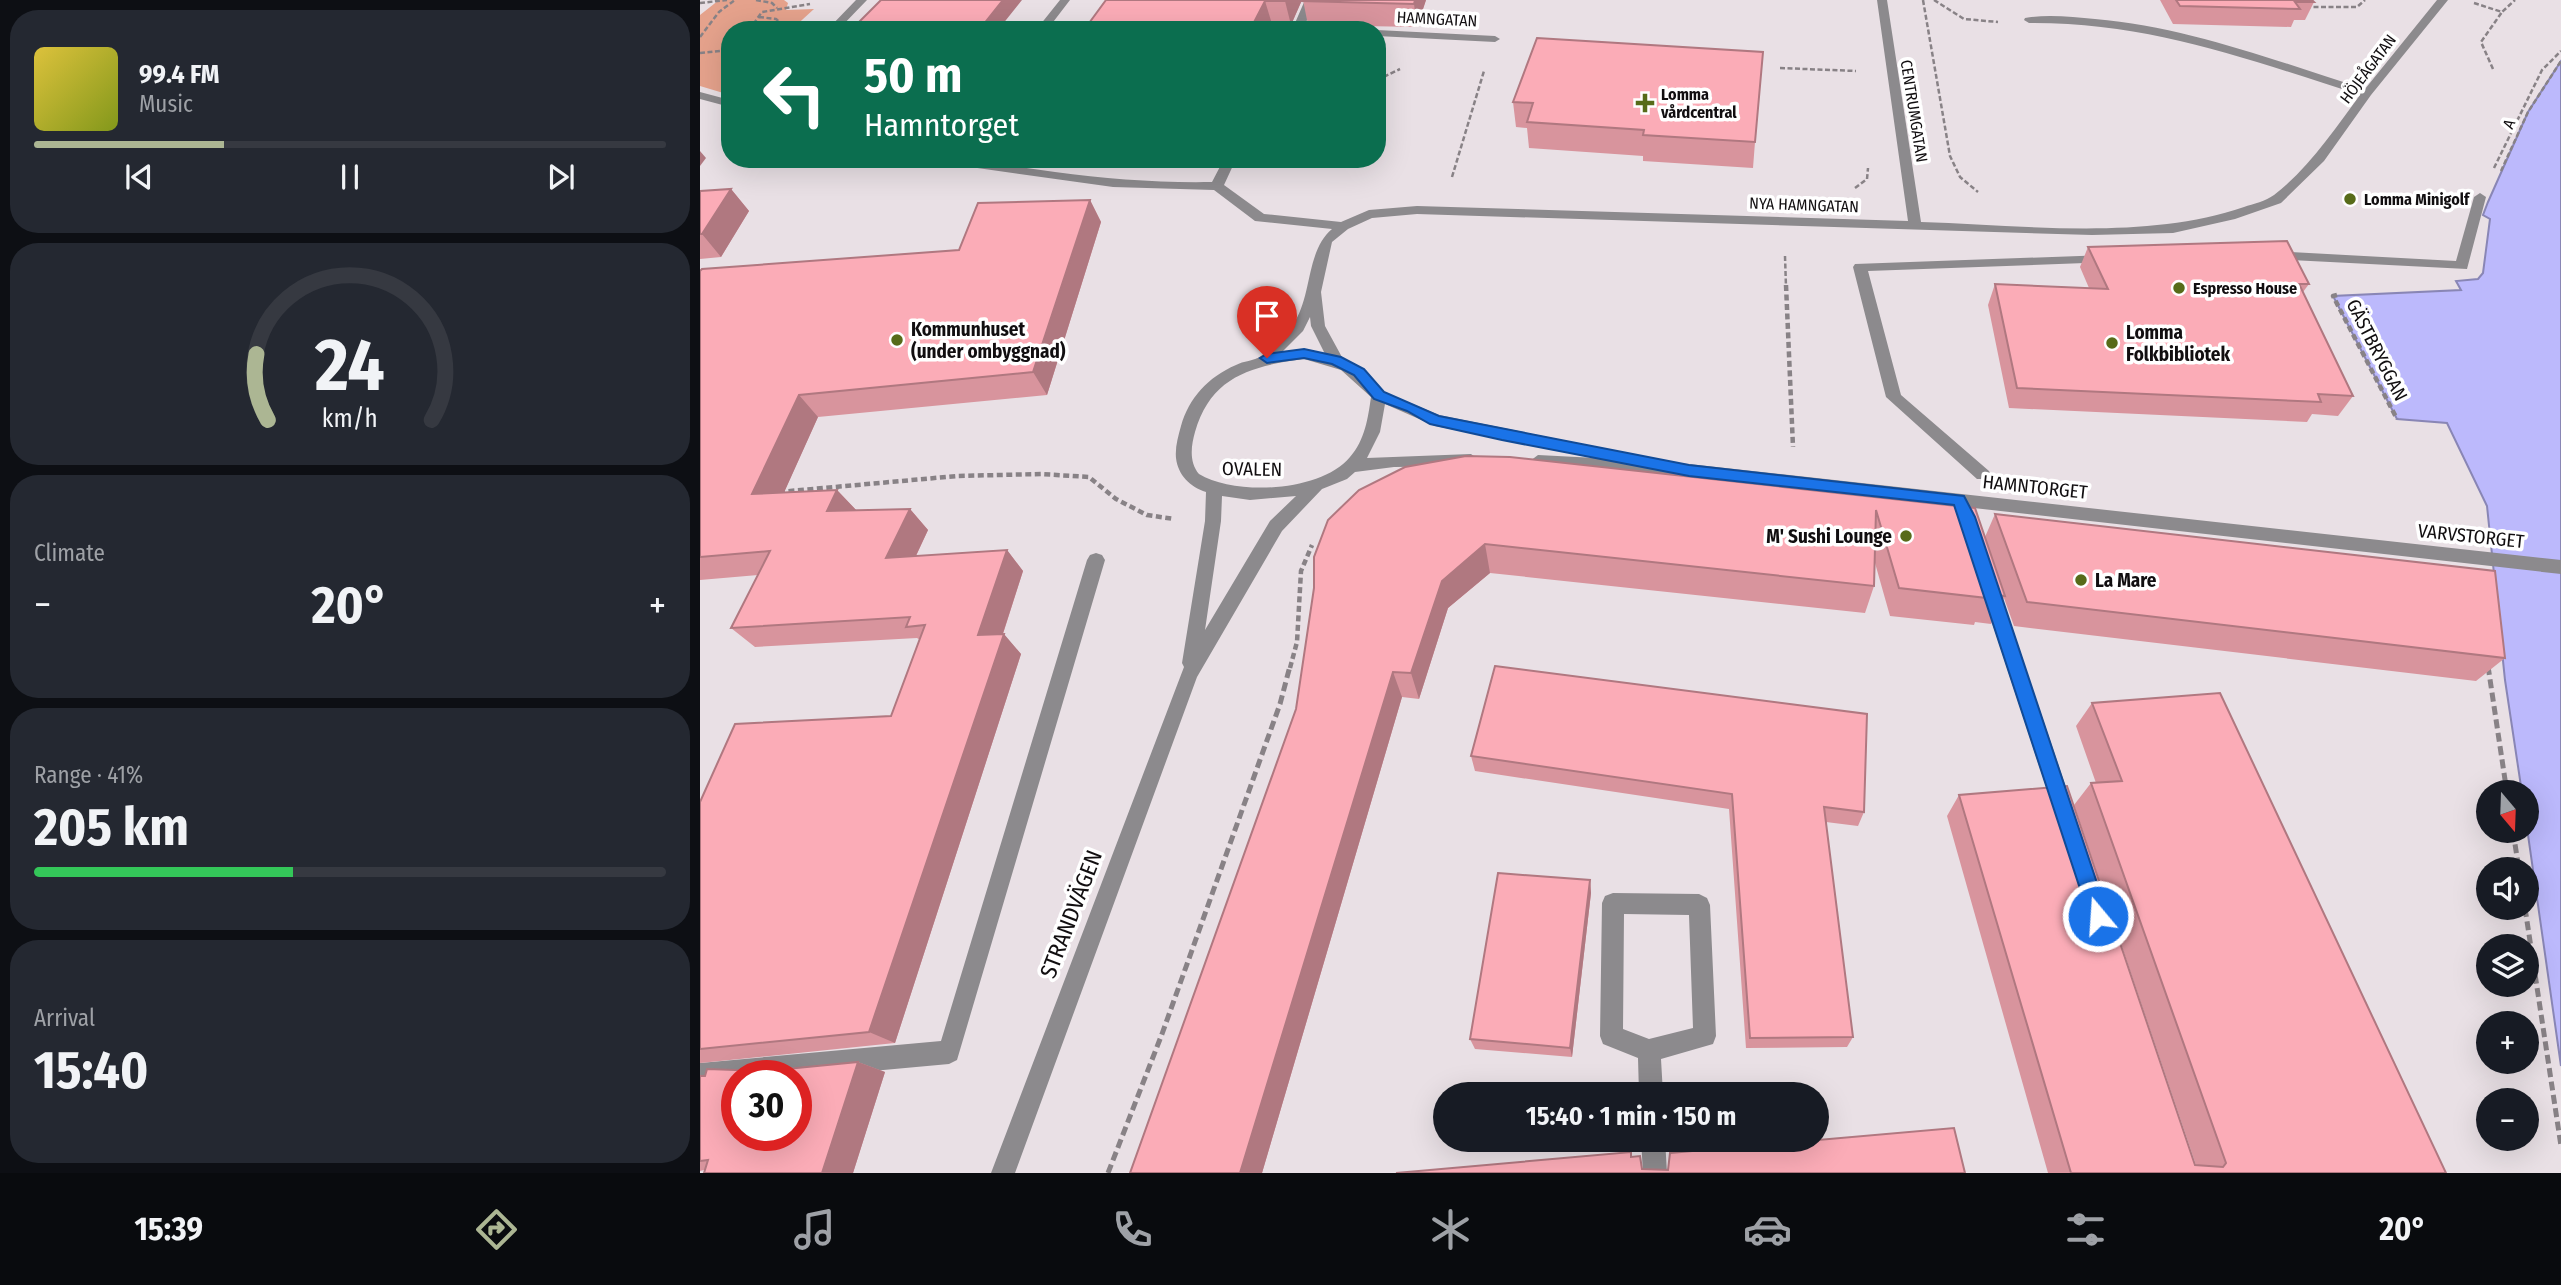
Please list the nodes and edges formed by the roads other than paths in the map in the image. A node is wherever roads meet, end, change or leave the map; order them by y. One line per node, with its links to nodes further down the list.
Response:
1 (862, 0): 7 (street)
2 (1065, 0): 8 (street)
3 (1310, 0): 9 (street)
4 (1882, 0): 21 (street, CENTRUMGATAN)
5 (2443, 0): 12 (street, HÖJEÅGATAN)
6 (2029, 20): 12 (street)
7 (841, 21)
8 (1048, 21)
9 (1301, 21)
10 (1386, 33): 11 (street, HAMNGATAN)
11 (1494, 39)
12 (2367, 93): 15 (street, HÖJEÅGATAN)
13 (700, 95): 14 (street)
14 (721, 101)
15 (2320, 158): 21 (street, NYA HAMNGATAN)
16 (998, 168): 18 (street)
17 (1226, 168): 18 (street)
18 (1217, 186): 20 (street)
19 (2480, 197): 22 (street)
20 (1343, 226): 21 (street, NYA HAMNGATAN); 24 (street)
21 (1915, 226)
22 (2260, 255)
23 (2123, 258): 32 (street)
24 (1315, 291): 25 (street); 26 (street)
25 (1267, 358): 26 (street, OVALEN); 34 (street, OVALEN)
26 (1336, 360): 27 (street, OVALEN)
27 (1379, 396): 30 (street); 31 (street, HAMNTORGET)
28 (1486, 460): 30 (street)
29 (1525, 460): 31 (street, HAMNTORGET)
30 (1353, 466): 33 (street, OVALEN)
31 (1689, 470): 35 (street, HAMNTORGET)
32 (1983, 475)
33 (1316, 485): 34 (street, OVALEN); 39 (street, STRANDVÄGEN)
34 (1214, 490): 39 (street, STRANDVÄGEN)
35 (2377, 547): 37 (street, VARVSTORGET)
36 (1096, 561): 42 (street)
37 (2561, 567)
38 (1984, 568): 40 (street)
39 (1189, 674): 45 (street, STRANDVÄGEN)
40 (2070, 829)
41 (1649, 1051): 41 (street); 43 (street)
42 (700, 1075)
43 (1650, 1082)
44 (1654, 1152): 46 (street)
45 (1003, 1173)
46 (1655, 1173)

